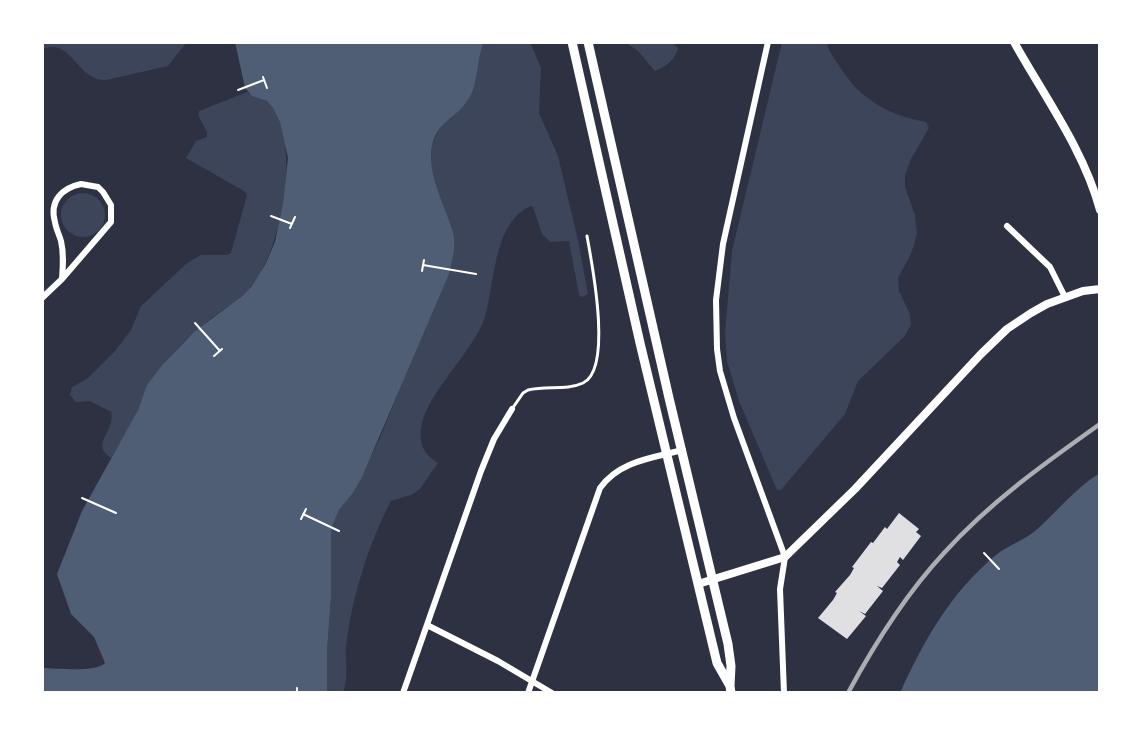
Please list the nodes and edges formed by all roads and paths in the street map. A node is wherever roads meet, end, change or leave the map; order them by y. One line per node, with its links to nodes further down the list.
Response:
1 (572, 42): 26 (main road)
2 (588, 42): 25 (main road)
3 (768, 42): 34 (street)
4 (1014, 42): 7 (main road)
5 (267, 88): 6 (path)
6 (238, 90)
7 (1100, 210)
8 (271, 216): 10 (path)
9 (294, 218): 10 (path)
10 (292, 224): 12 (path)
11 (1007, 226): 20 (street)
12 (290, 228)
13 (586, 236): 24 (lane)
14 (424, 260): 15 (path)
15 (423, 265): 16 (path); 17 (path)
16 (422, 271)
17 (476, 274)
18 (62, 279): 18 (street); 21 (street)
19 (1100, 288): 20 (street)
20 (1065, 297): 34 (street)
21 (42, 298)
22 (195, 324): 23 (path)
23 (214, 356)
24 (512, 409): 38 (street)
25 (683, 450): 26 (street); 36 (main road)
26 (667, 454): 37 (main road); 39 (street)
27 (82, 498): 29 (path)
28 (306, 509): 30 (path)
29 (116, 513)
30 (303, 514): 31 (path); 32 (path)
31 (301, 519)
32 (339, 531)
33 (984, 553): 35 (path)
34 (785, 558): 36 (street); 46 (street)
35 (999, 569)
36 (714, 579): 37 (street); 41 (main road)
37 (698, 584): 41 (main road)
38 (427, 626): 39 (street); 43 (street)
39 (532, 681): 44 (street); 45 (street)
40 (297, 688): 42 (path)
41 (730, 690)
42 (297, 693)
43 (404, 693)
44 (528, 693)
45 (552, 693)
46 (784, 693)

